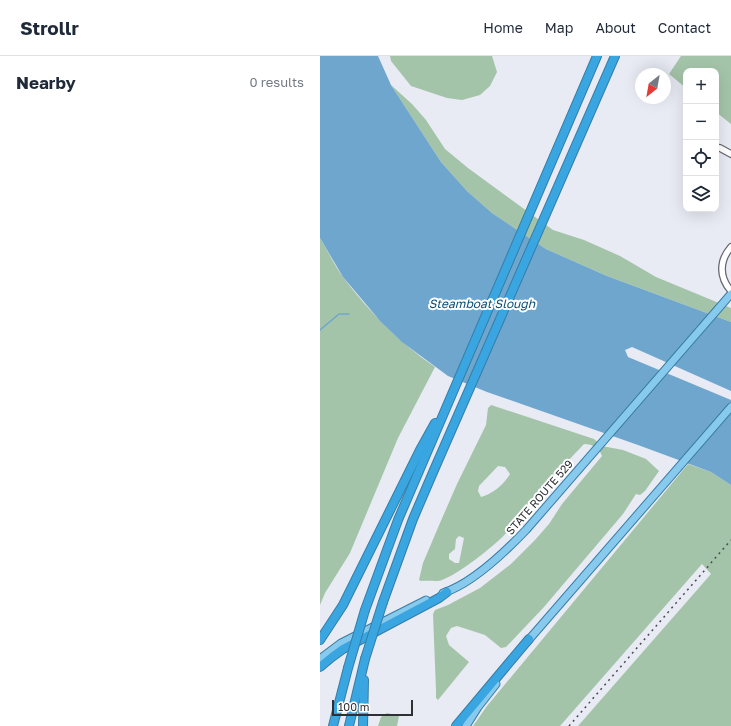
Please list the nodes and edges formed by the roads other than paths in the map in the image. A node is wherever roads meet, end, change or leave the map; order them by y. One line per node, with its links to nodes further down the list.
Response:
1 (597, 56): 9 (highway)
2 (615, 56): 14 (highway, bridge)
3 (720, 148): 4 (street)
4 (731, 154)
5 (731, 247): 6 (street)
6 (731, 290)
7 (731, 294): 10 (main road, STATE ROUTE 529)
8 (731, 407): 11 (main road)
9 (446, 408): 12 (highway); 16 (highway, bridge)
10 (447, 592): 13 (main road, STATE ROUTE 529); 15 (highway)
11 (529, 639): 19 (highway); 20 (main road)
12 (320, 640)
13 (320, 659)
14 (365, 659): 17 (highway); 18 (highway)
15 (320, 667)
16 (333, 726)
17 (349, 726)
18 (363, 726)
19 (456, 726)
20 (466, 726)

